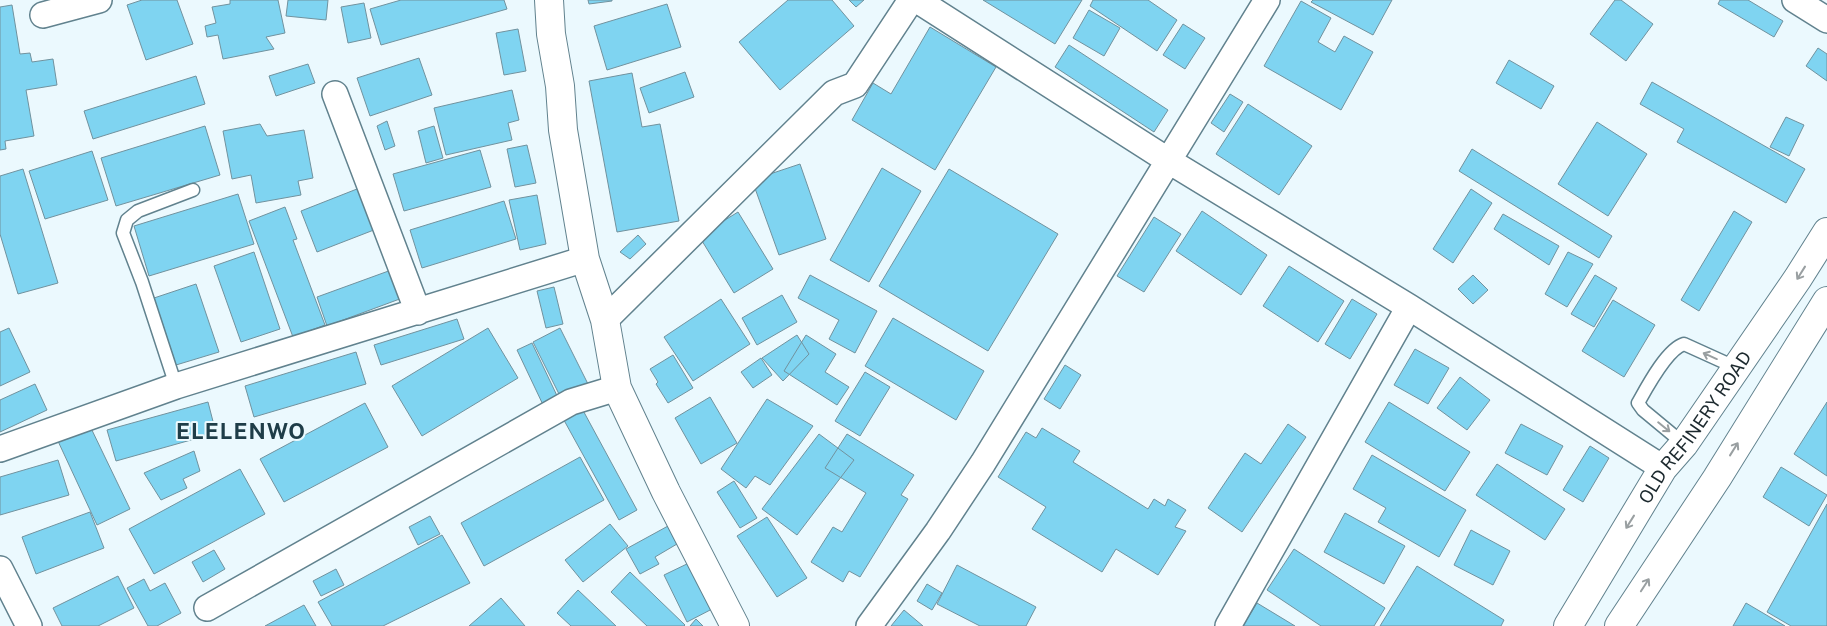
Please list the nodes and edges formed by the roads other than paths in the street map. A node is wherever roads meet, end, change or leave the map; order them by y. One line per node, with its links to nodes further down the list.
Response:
1 (99, 0): 7 (street)
2 (549, 0): 13 (main road)
3 (911, 0): 17 (street)
4 (917, 0): 10 (street)
5 (1267, 0): 10 (street)
6 (1795, 0): 8 (street)
7 (43, 15)
8 (1827, 20)
9 (335, 94): 16 (street)
10 (1169, 161): 15 (street); 28 (street)
11 (193, 190): 19 (lane)
12 (1827, 232): 18 (main road, OLD REFINERY ROAD, one-way to 18)
13 (585, 259): 16 (street); 17 (main road)
14 (1827, 301): 31 (main road, one-way to 14)
15 (1409, 307): 23 (street); 29 (street)
16 (418, 312): 19 (street)
17 (605, 320): 20 (main road)
18 (1737, 368): 21 (main road, OLD REFINERY ROAD); 21 (lane, one-way to 21)
19 (176, 386): 22 (street)
20 (617, 388): 25 (street); 27 (main road)
21 (1684, 444): 23 (main road, OLD REFINERY ROAD)
22 (0, 449)
23 (1663, 468): 30 (main road, OLD REFINERY ROAD, one-way to 30)
24 (0, 569): 26 (street)
25 (207, 608)
26 (29, 626)
27 (735, 626)
28 (869, 626)
29 (1228, 626)
30 (1568, 626)
31 (1619, 626)

